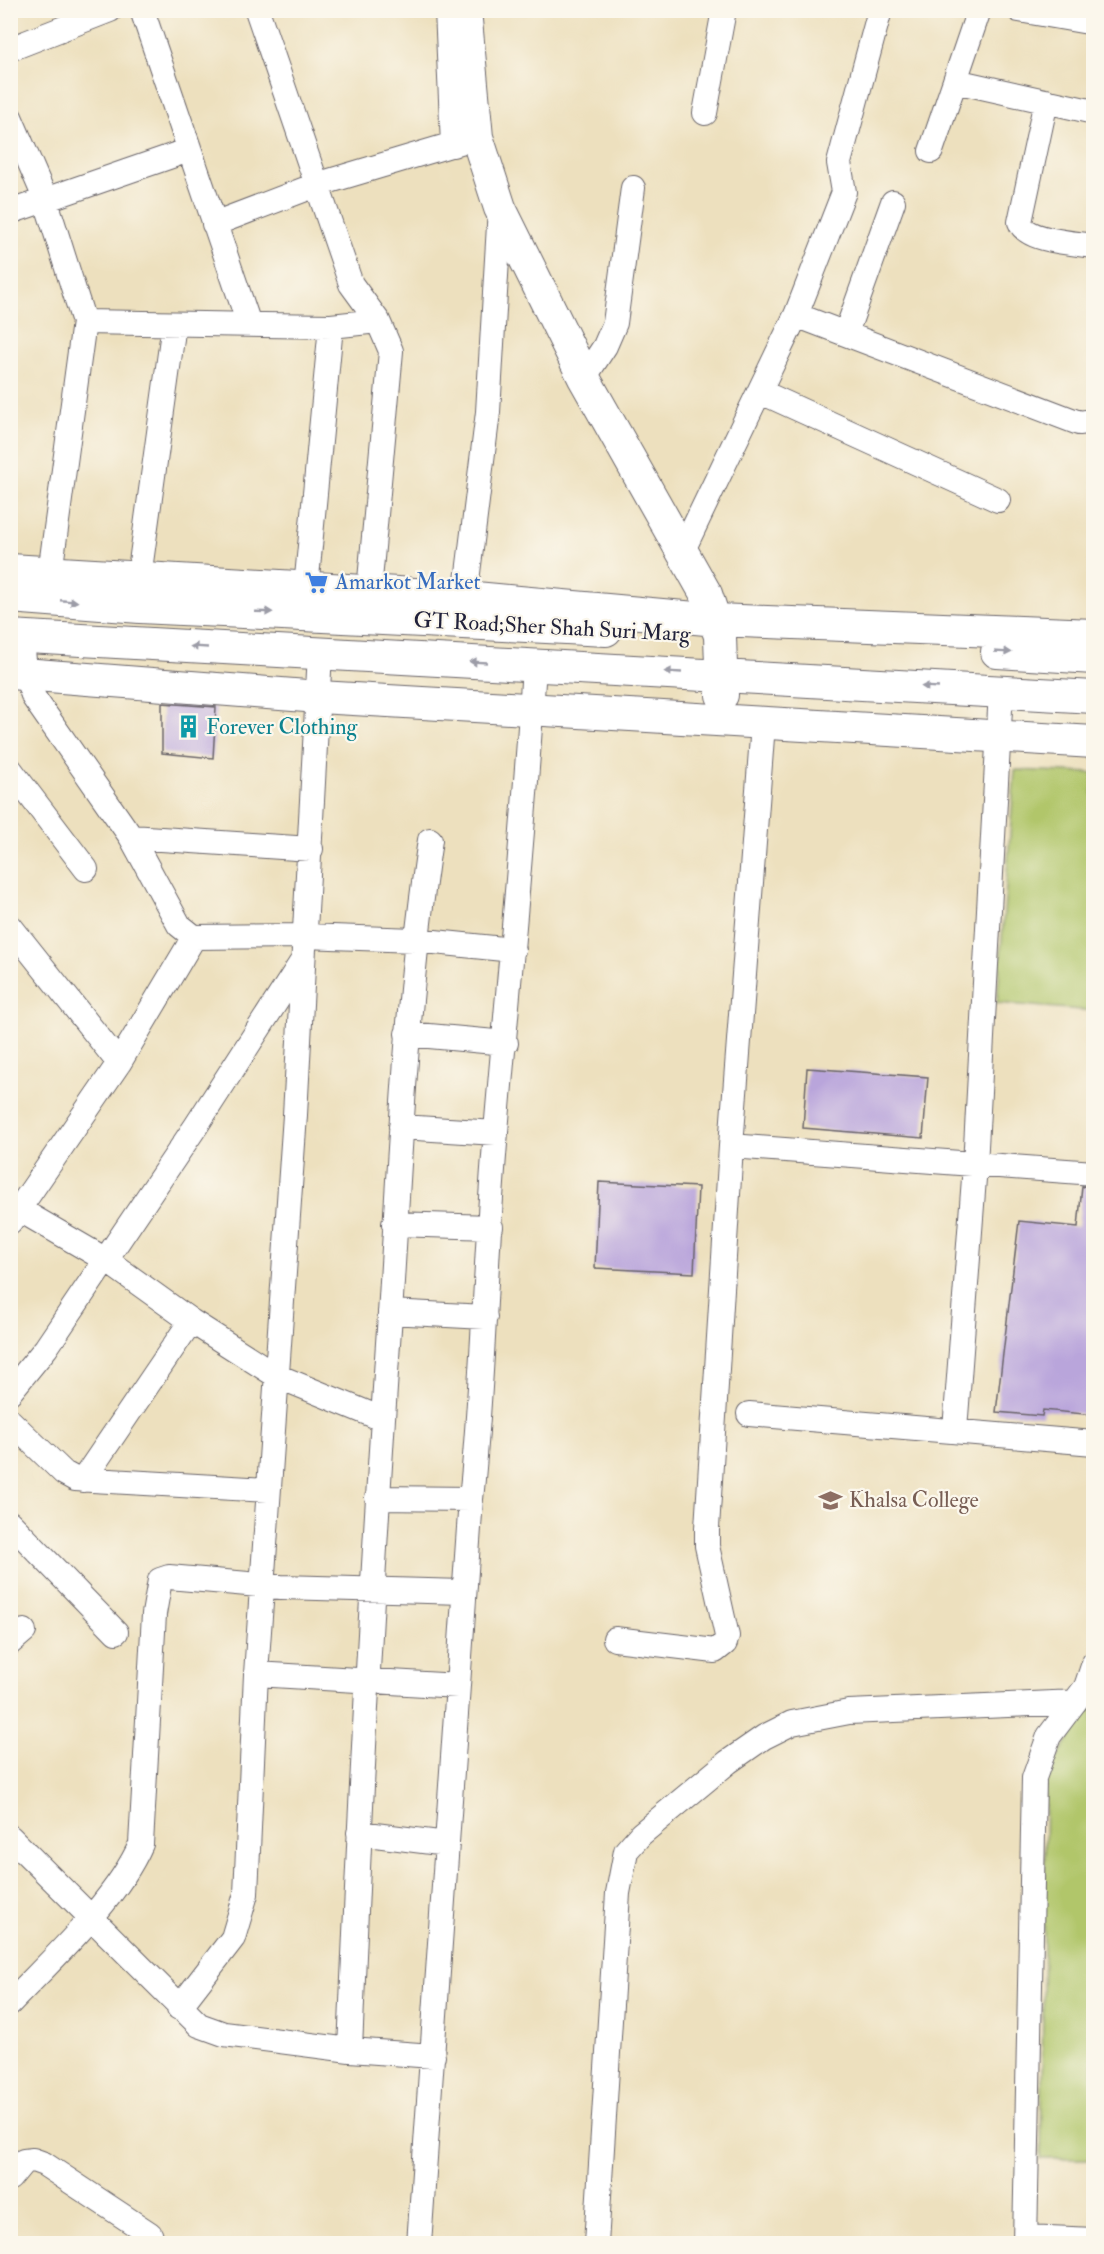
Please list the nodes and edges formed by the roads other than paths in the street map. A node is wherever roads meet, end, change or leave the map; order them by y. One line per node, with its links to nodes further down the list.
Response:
1 (110, 10): 11 (street)
2 (142, 10): 18 (street)
3 (257, 10): 20 (street)
4 (447, 10): 17 (street)
5 (465, 10): 17 (main road)
6 (724, 10): 15 (street)
7 (880, 10): 28 (street)
8 (979, 10): 12 (street)
9 (1034, 12): 10 (street)
10 (1094, 23)
11 (10, 49)
12 (955, 81): 13 (street); 19 (street)
13 (1046, 101): 14 (street); 27 (street)
14 (1094, 112)
15 (705, 113)
16 (10, 117): 22 (street)
17 (465, 141): 20 (street); 24 (main road)
18 (189, 150): 22 (street); 26 (street)
19 (931, 151)
20 (316, 185): 26 (street); 29 (street)
21 (633, 188): 35 (street)
22 (45, 198): 25 (street); 30 (street)
23 (893, 202): 34 (street)
24 (500, 208): 35 (main road); 46 (street)
25 (10, 212)
26 (214, 224): 32 (street)
27 (1094, 246)
28 (796, 315): 34 (street); 36 (street)
29 (378, 321): 33 (street); 44 (street)
30 (84, 322): 31 (street); 41 (street)
31 (174, 324): 32 (street); 42 (street)
32 (249, 324): 33 (street)
33 (330, 326): 43 (street)
34 (846, 333): 37 (street)
35 (584, 378): 39 (main road)
36 (761, 392): 38 (street); 39 (street)
37 (1094, 421)
38 (998, 500)
39 (683, 549): 47 (main road)
40 (10, 570): 41 (main road)
41 (50, 573): 42 (main road)
42 (139, 577): 43 (main road)
43 (306, 588): 44 (main road)
44 (369, 591): 46 (main road)
45 (10, 597): 47 (main road, GT Road;Sher Shah Suri Marg, one-way to 47)
46 (465, 597): 47 (main road)
47 (718, 628): 48 (main road); 51 (main road, GT Road;Sher Shah Suri Marg, one-way to 51); 53 (main road)
48 (1094, 635)
49 (16, 636): 50 (main road, GT Road;Sher Shah Suri Marg, one-way to 49); 54 (street)
50 (320, 653): 52 (main road, GT Road;Sher Shah Suri Marg, one-way to 50); 56 (street)
51 (1094, 658)
52 (534, 666): 53 (main road, GT Road;Sher Shah Suri Marg, one-way to 52); 58 (street)
53 (721, 675): 55 (main road, GT Road;Sher Shah Suri Marg, one-way to 53); 59 (main road)
54 (18, 682): 56 (main road); 64 (street)
55 (1001, 692): 57 (main road, GT Road;Sher Shah Suri Marg); 61 (street)
56 (318, 697): 58 (main road); 66 (street)
57 (1094, 697)
58 (532, 709): 59 (main road); 72 (street)
59 (722, 720): 60 (main road)
60 (763, 723): 61 (main road); 79 (street)
61 (998, 737): 62 (main road); 80 (street)
62 (1094, 742)
63 (10, 769): 67 (street)
64 (131, 837): 66 (street); 70 (street)
65 (430, 840): 71 (street)
66 (311, 849): 69 (street)
67 (86, 869)
68 (10, 926): 76 (street)
69 (304, 936): 70 (street); 71 (street); 73 (street)
70 (194, 937): 76 (street)
71 (415, 940): 72 (street); 74 (street)
72 (513, 950): 75 (street)
73 (302, 961): 85 (street); 89 (street)
74 (407, 1034): 75 (street); 77 (street)
75 (506, 1043): 78 (street)
76 (119, 1063): 82 (street)
77 (401, 1126): 78 (street); 83 (street)
78 (496, 1133): 84 (street)
79 (731, 1146): 80 (street); 105 (street)
80 (975, 1165): 81 (street); 94 (street)
81 (1094, 1173)
82 (15, 1216): 85 (street)
83 (394, 1224): 84 (street); 86 (street)
84 (491, 1227): 87 (street)
85 (106, 1260): 88 (street); 90 (street)
86 (390, 1312): 87 (street); 92 (street)
87 (485, 1317): 99 (street)
88 (191, 1320): 89 (street); 96 (street)
89 (277, 1376): 92 (street); 97 (street)
90 (10, 1392)
91 (749, 1414): 94 (street)
92 (382, 1419): 98 (street)
93 (10, 1421): 96 (street)
94 (956, 1430): 95 (street)
95 (1094, 1443)
96 (83, 1480): 97 (street)
97 (268, 1490): 101 (street)
98 (377, 1498): 99 (street); 102 (street)
99 (471, 1499): 103 (street)
100 (10, 1523): 104 (street)
101 (262, 1586): 102 (street); 107 (street); 114 (street)
102 (374, 1590): 103 (street); 108 (street)
103 (464, 1592): 109 (street)
104 (116, 1632)
105 (615, 1639)
106 (1093, 1671): 110 (street)
107 (256, 1674): 108 (street); 116 (street)
108 (369, 1680): 109 (street); 111 (street)
109 (458, 1686): 113 (street)
110 (1075, 1702): 120 (street); 124 (street)
111 (359, 1833): 113 (street); 117 (street)
112 (11, 1838): 114 (street)
113 (447, 1844): 118 (street)
114 (90, 1918): 115 (street); 116 (street)
115 (10, 2003)
116 (179, 2008): 117 (street)
117 (350, 2050): 118 (street)
118 (433, 2056): 123 (street)
119 (10, 2178): 122 (street)
120 (1025, 2240): 121 (street)
121 (1094, 2240)
122 (153, 2244)
123 (419, 2244)
124 (596, 2244)

